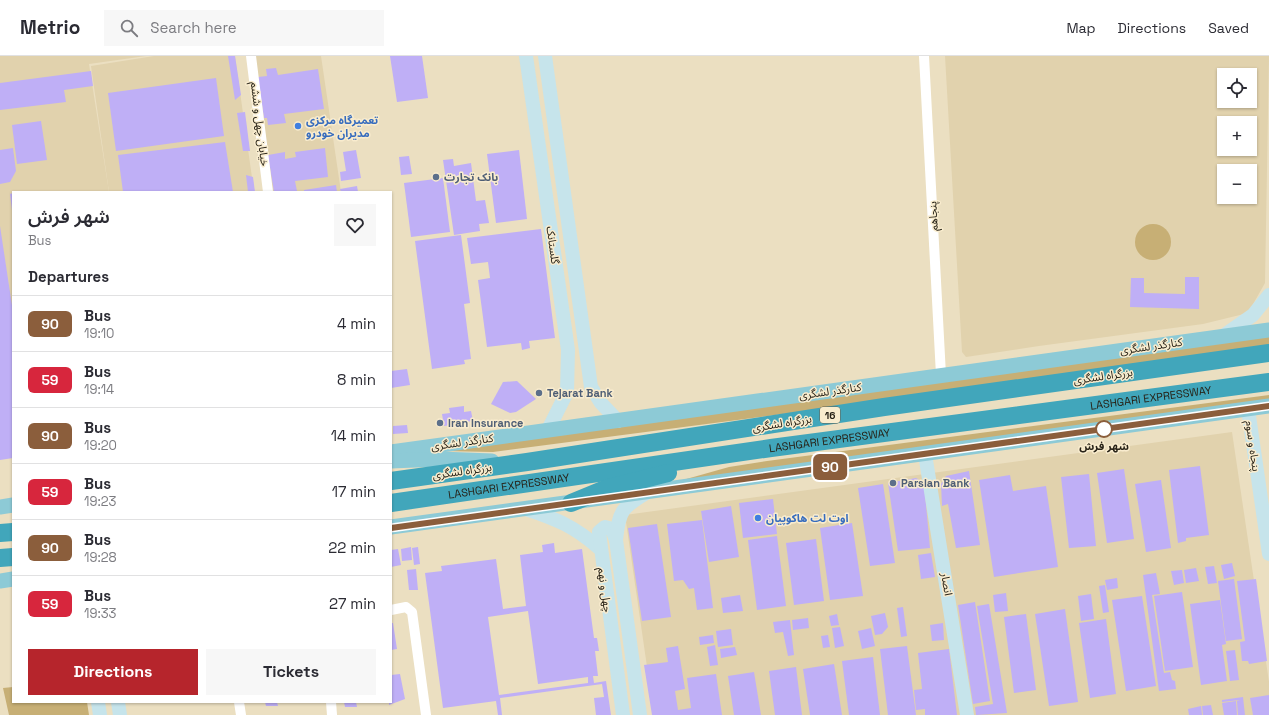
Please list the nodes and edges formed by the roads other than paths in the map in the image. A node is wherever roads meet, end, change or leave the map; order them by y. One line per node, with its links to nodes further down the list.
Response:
1 (251, 56): 5 (street, خیابان چهل و ششم)
2 (526, 56): 15 (street, گلستانک)
3 (545, 56): 14 (street, گلستانک)
4 (924, 56): 10 (street, پنجاهم)
5 (268, 191)
6 (1269, 295): 8 (street)
7 (1269, 330): 8 (main road, کنارگذر لشگری)
8 (1223, 336): 10 (main road, کنارگذر لشگری)
9 (1269, 353): 20 (highway, بزرگراه لشگری / 16)
10 (941, 376): 14 (main road, کنارگذر لشگری)
11 (1269, 382): 16 (highway, LASHGARI EXPRESSWAY / 16)
12 (1269, 406): 13 (main road)
13 (1248, 409): 18 (main road); 33 (street, پنجاه و سوم)
14 (618, 421): 15 (main road, کنارگذر لشگری)
15 (548, 430): 17 (main road, کنارگذر لشگری)
16 (751, 451): 23 (highway, LASHGARI EXPRESSWAY / 16); 24 (highway)
17 (392, 452)
18 (925, 454): 22 (main road); 50 (street, انصار)
19 (392, 461): 20 (main road)
20 (527, 462): 21 (highway, بزرگراه لشگری / 16)
21 (392, 481)
22 (648, 492): 24 (main road); 31 (street, چهل و نهم)
23 (392, 503)
24 (571, 503): 27 (main road)
25 (12, 505): 26 (main road)
26 (0, 507)
27 (526, 509): 28 (main road); 32 (street)
28 (392, 528)
29 (12, 532): 30 (highway)
30 (0, 534)
31 (616, 540): 32 (street, چهل و نهم); 49 (street, چهل و نهم)
32 (599, 548): 48 (street, چهل و نهم)
33 (1269, 554)
34 (12, 557): 35 (highway)
35 (0, 558)
36 (12, 580): 37 (main road)
37 (0, 581)
38 (392, 610): 47 (street)
39 (98, 703): 43 (street)
40 (118, 703): 44 (street)
41 (240, 703): 45 (street)
42 (331, 703): 46 (street)
43 (100, 715)
44 (120, 715)
45 (241, 715)
46 (332, 715)
47 (426, 715)
48 (623, 715)
49 (640, 715)
50 (967, 715)

